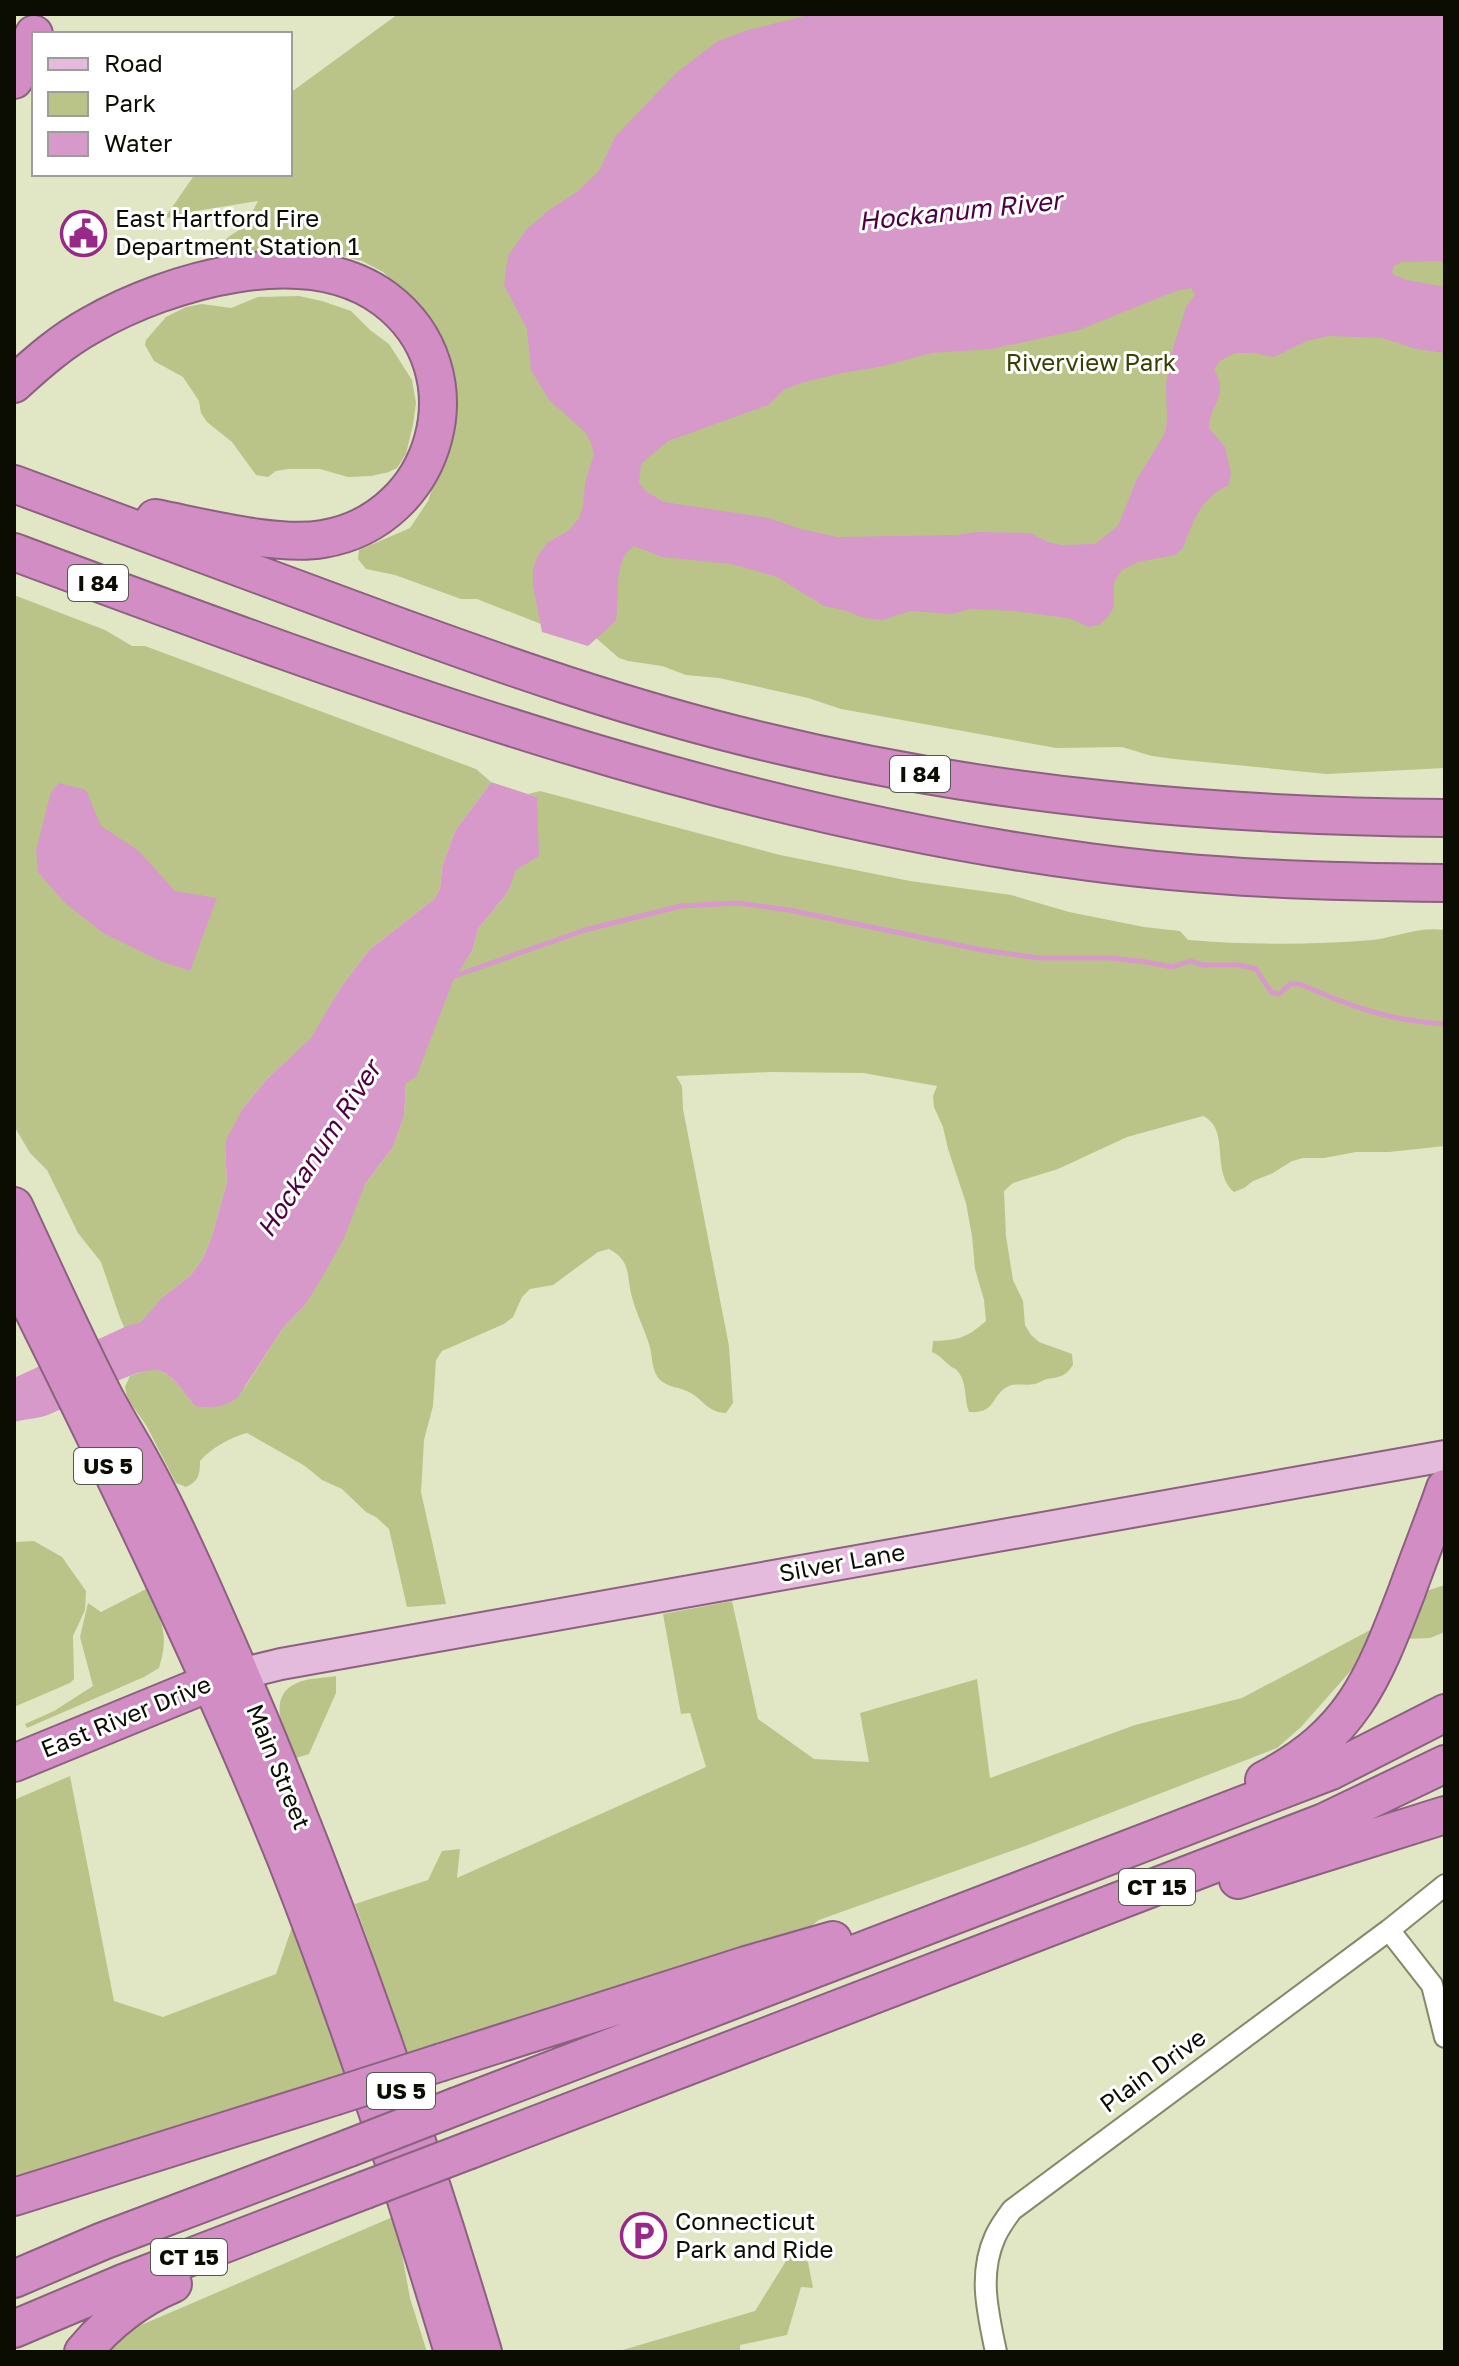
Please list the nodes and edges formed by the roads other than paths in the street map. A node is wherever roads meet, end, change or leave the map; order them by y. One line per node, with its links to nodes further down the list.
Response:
1 (43, 14): 2 (highway)
2 (34, 32)
3 (14, 384): 5 (highway)
4 (14, 484): 5 (highway, I 84)
5 (55, 499): 7 (highway, I 84)
6 (14, 552): 10 (highway, I 84)
7 (1275, 813): 8 (highway, I 84); 9 (highway)
8 (1445, 818)
9 (1445, 832)
10 (1192, 873): 11 (highway, I 84); 12 (highway)
11 (1444, 883)
12 (1445, 902)
13 (14, 1206): 15 (highway, Main Street / US 5)
14 (14, 1272): 15 (highway, Main Street / US 5)
15 (64, 1343): 18 (highway, Main Street / US 5)
16 (1445, 1456): 18 (main road, Silver Lane)
17 (1445, 1488): 23 (highway)
18 (225, 1679): 20 (highway, East River Drive); 34 (highway, Main Street); 35 (highway, Main Street / US 5)
19 (1445, 1713): 23 (highway, CT 15)
20 (14, 1763)
21 (1445, 1764): 27 (highway, CT 15)
22 (1445, 1815): 27 (highway)
23 (1094, 1863): 25 (highway, CT 15)
24 (1445, 1885): 26 (street, Plain Drive)
25 (1012, 1893): 30 (highway, bridge); 31 (highway, CT 15, bridge)
26 (1389, 1930): 28 (street); 36 (street, Plain Drive)
27 (864, 2000): 29 (highway, CT 15, bridge)
28 (1445, 2037)
29 (366, 2194): 32 (highway, CT 15); 33 (highway)
30 (14, 2197)
31 (14, 2279)
32 (14, 2329)
33 (83, 2352)
34 (453, 2352)
35 (483, 2352)
36 (996, 2352)

